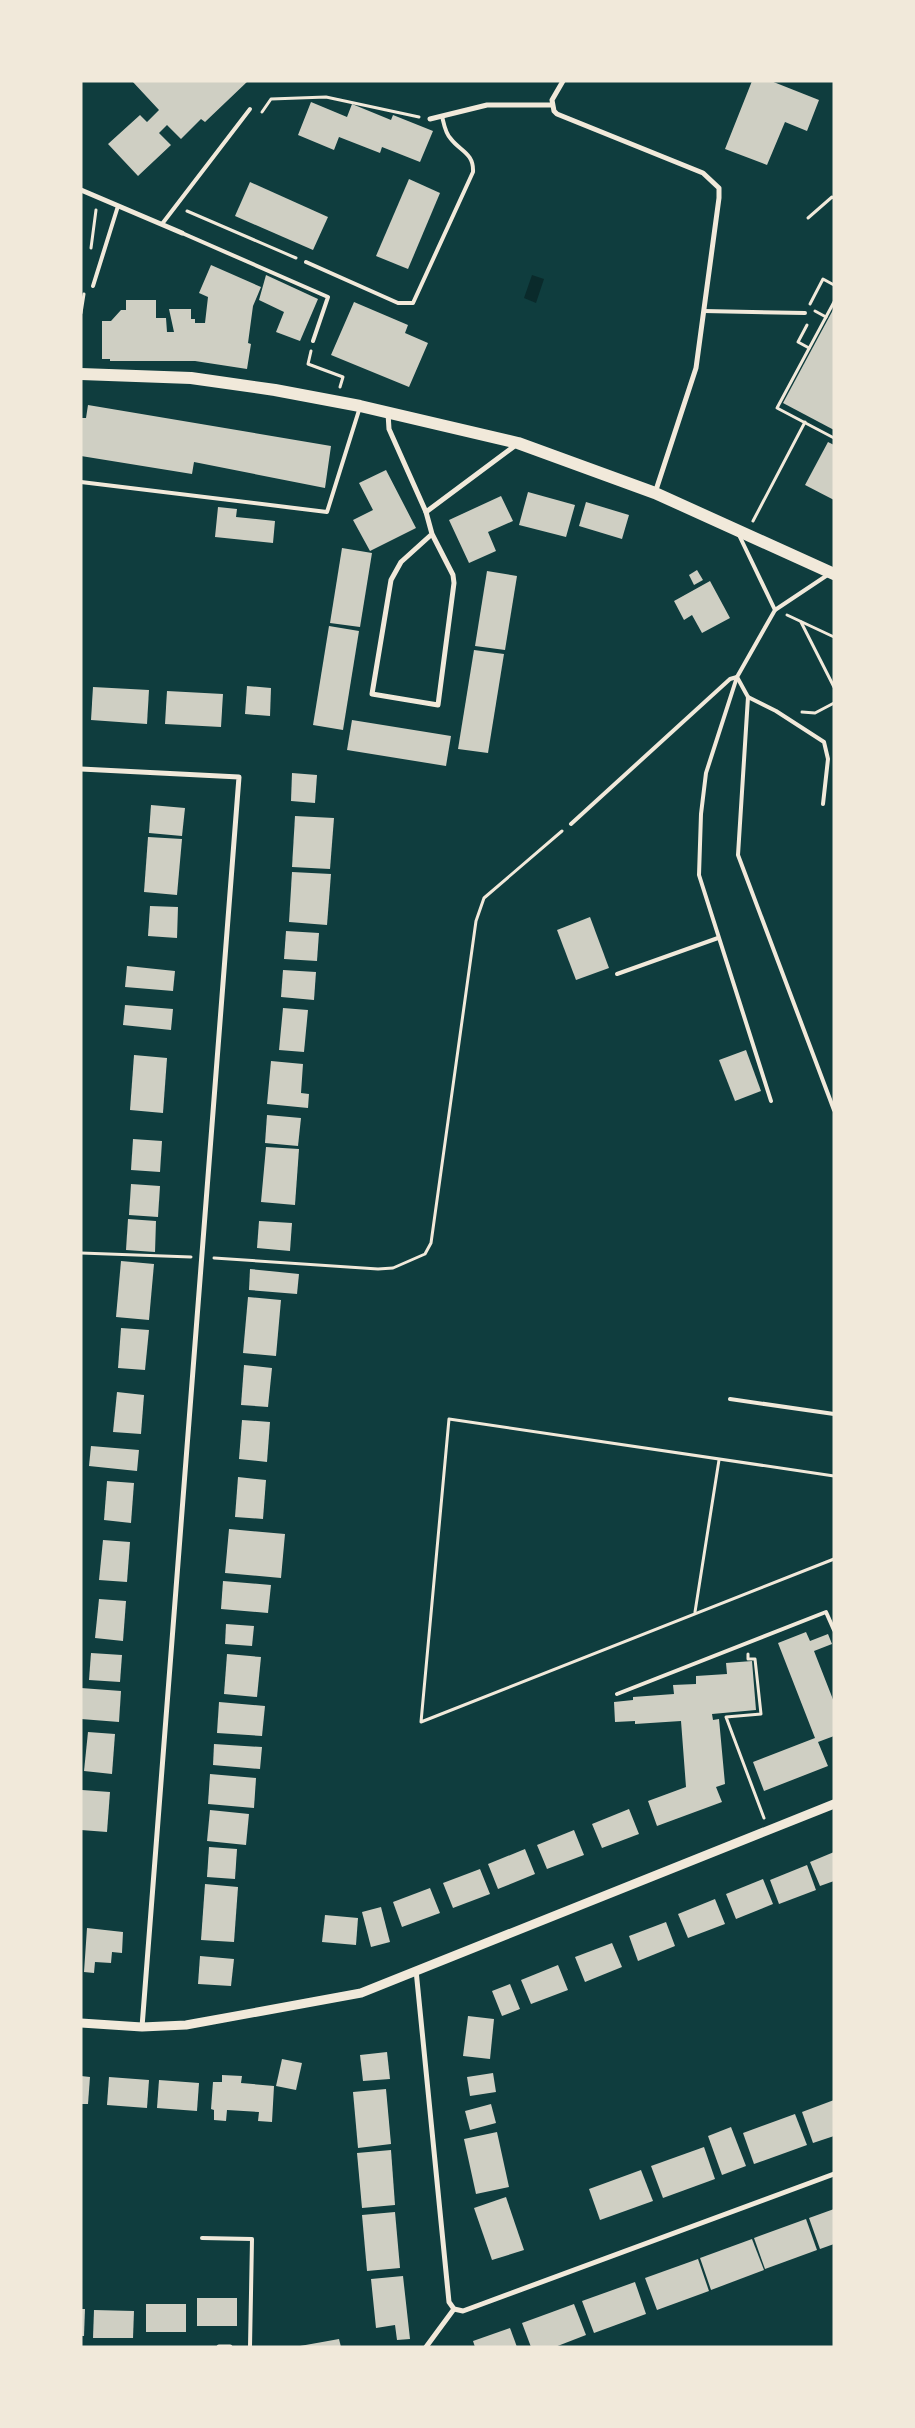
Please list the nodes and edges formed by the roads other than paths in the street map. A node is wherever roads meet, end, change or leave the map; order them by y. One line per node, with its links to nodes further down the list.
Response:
1 (563, 81): 2 (street)
2 (552, 106): 4 (street); 12 (street)
3 (250, 109): 8 (lane)
4 (442, 116): 5 (street); 10 (lane)
5 (430, 119)
6 (81, 190): 7 (street)
7 (118, 206): 8 (street); 11 (lane)
8 (162, 224): 9 (street)
9 (182, 233): 14 (lane)
10 (306, 262)
11 (93, 286)
12 (704, 311): 13 (lane); 20 (street)
13 (805, 313)
14 (314, 341)
15 (81, 374): 16 (main road)
16 (360, 406): 17 (main road); 19 (lane)
17 (388, 412): 18 (main road); 21 (street)
18 (518, 443): 20 (main road); 21 (street)
19 (81, 482)
20 (655, 493): 22 (main road)
21 (426, 512): 23 (street)
22 (741, 532): 24 (main road); 25 (lane)
23 (432, 534): 23 (street)
24 (832, 573): 25 (lane)
25 (775, 610): 26 (lane)
26 (736, 677): 27 (lane); 30 (lane); 31 (lane)
27 (748, 698): 29 (lane); 34 (lane)
28 (81, 768): 42 (street)
29 (823, 804)
30 (571, 824)
31 (718, 938): 32 (lane); 33 (lane)
32 (617, 974)
33 (771, 1100)
34 (834, 1110)
35 (730, 1399): 36 (lane)
36 (834, 1414)
37 (834, 1630): 38 (lane)
38 (617, 1694)
39 (834, 1804): 40 (street)
40 (416, 1970): 42 (street); 45 (street)
41 (81, 2023): 42 (street)
42 (142, 2028)
43 (834, 2174): 45 (street)
44 (202, 2238): 48 (lane)
45 (454, 2309): 49 (street)
46 (219, 2347): 47 (street)
47 (230, 2347)
48 (250, 2347)
49 (426, 2347)

